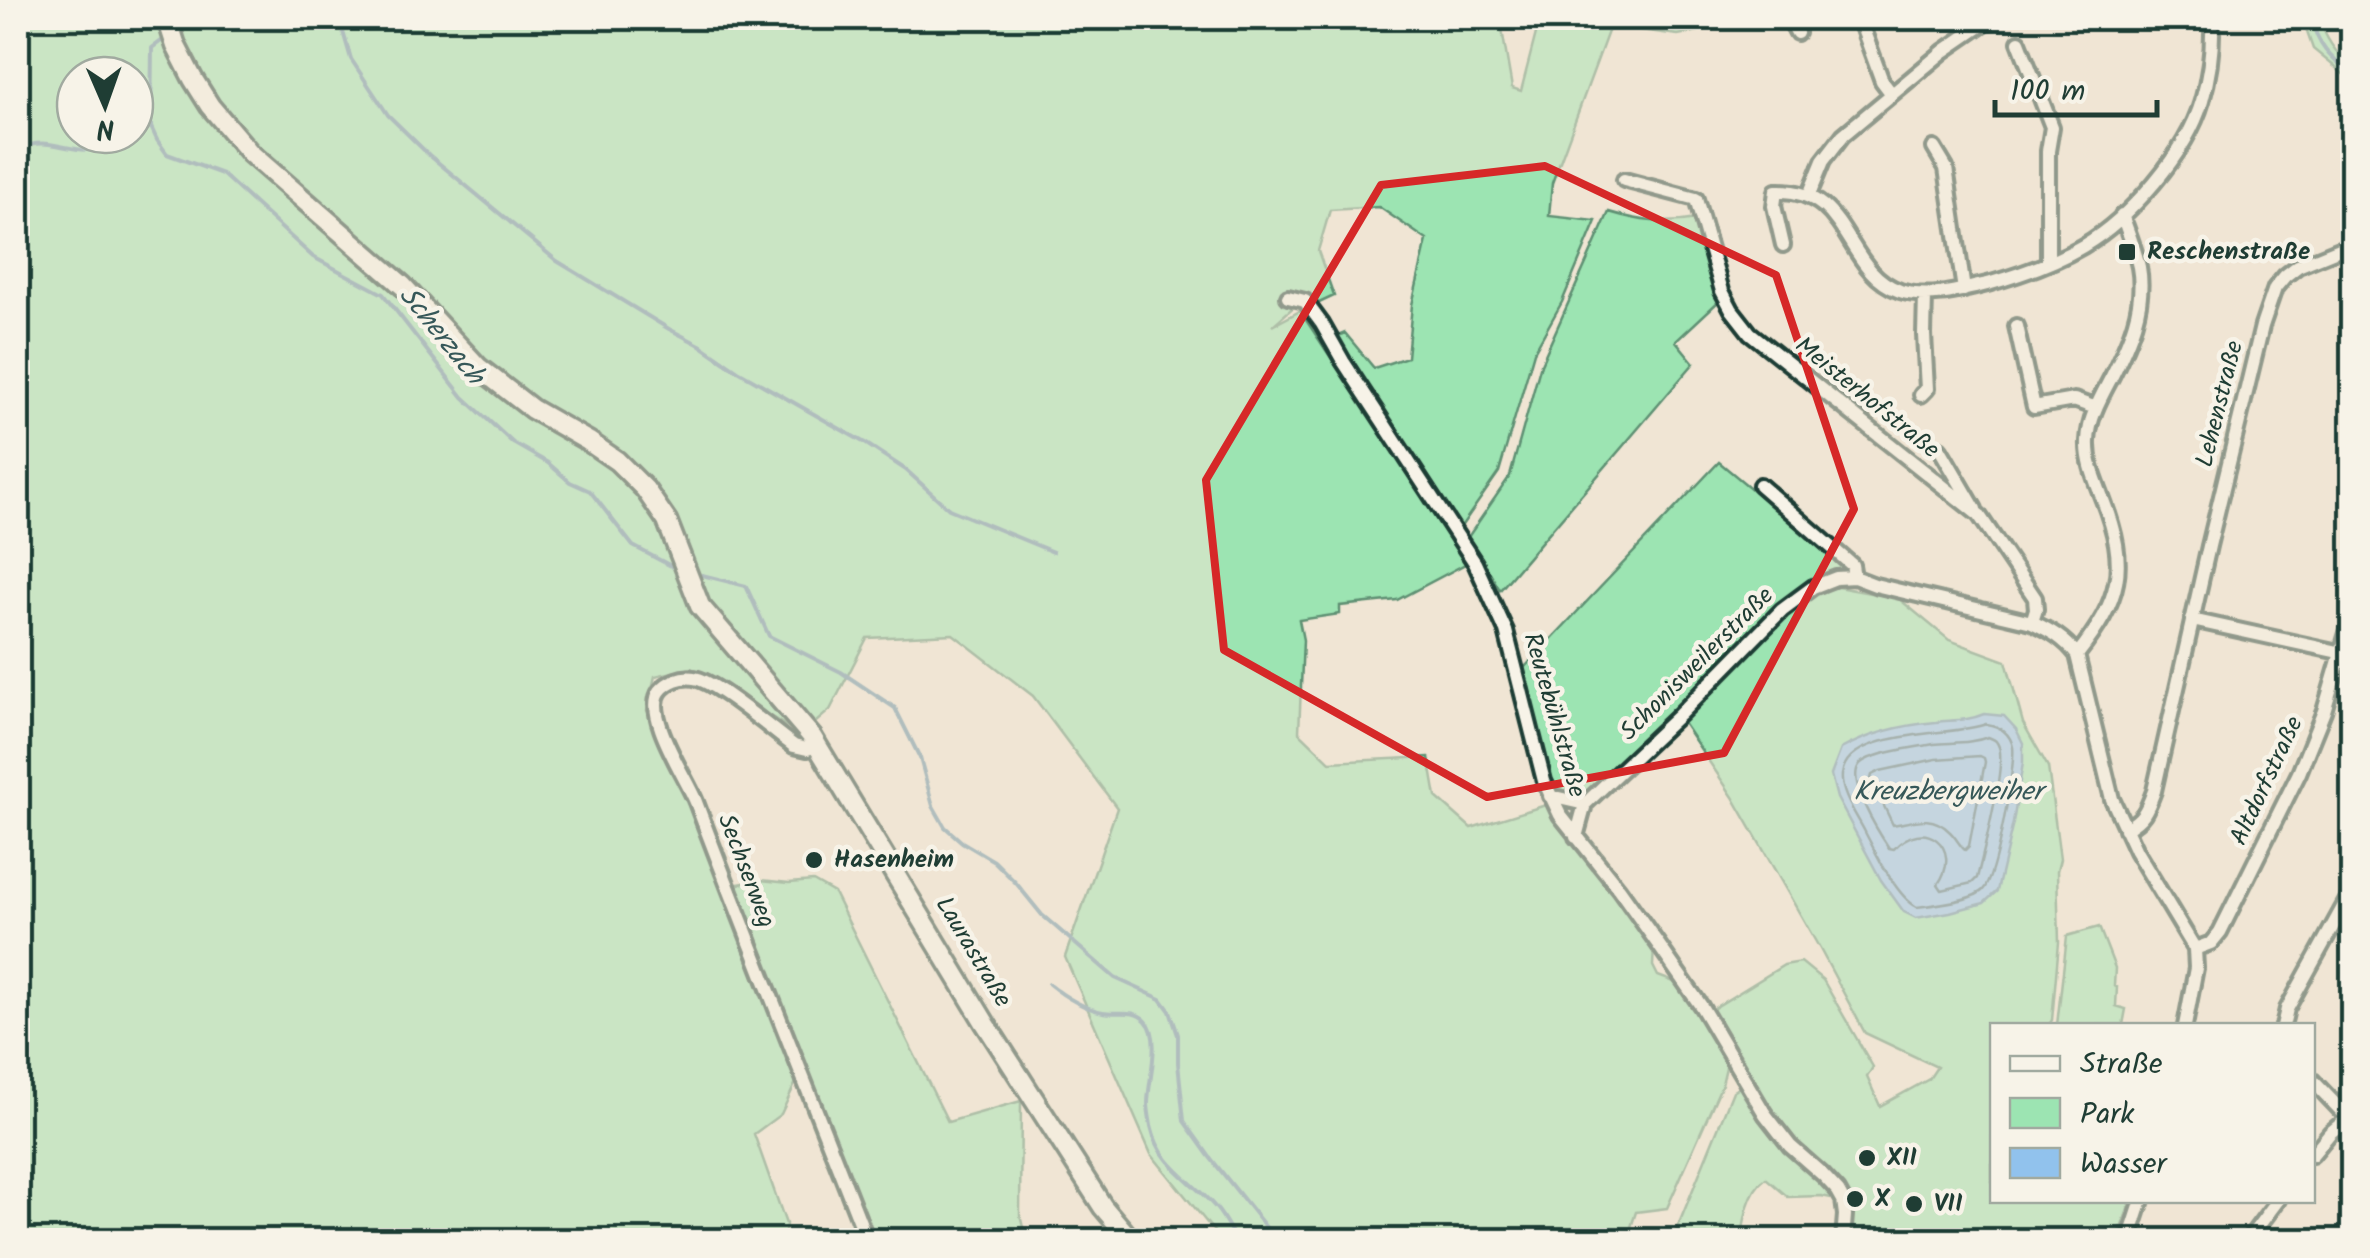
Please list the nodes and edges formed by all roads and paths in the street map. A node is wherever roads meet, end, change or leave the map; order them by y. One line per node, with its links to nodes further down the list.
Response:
1 (167, 18): 31 (street, Laurastraße)
2 (1789, 18): 6 (street)
3 (1858, 18): 8 (street)
4 (1992, 18): 8 (street)
5 (2212, 18): 12 (street)
6 (1796, 33)
7 (2018, 42): 15 (street)
8 (1891, 93): 11 (street)
9 (1934, 148): 16 (street)
10 (1624, 180): 24 (street, Meisterhofstraße)
11 (1809, 195): 14 (street); 17 (street)
12 (2122, 215): 15 (street); 21 (street)
13 (2352, 244): 27 (street, Lehenstraße)
14 (1783, 245)
15 (2048, 264): 16 (street)
16 (1964, 290): 17 (street)
17 (1926, 295): 20 (street)
18 (1288, 298): 32 (street, Reutebühlstraße)
19 (2016, 326): 21 (street)
20 (1922, 395)
21 (2096, 408): 30 (street)
22 (1940, 450): 24 (street, Meisterhofstraße)
23 (1760, 485): 25 (street)
24 (1979, 515): 28 (street, Meisterhofstraße)
25 (1854, 577): 28 (street); 33 (street, Schonisweilerstraße)
26 (2352, 616): 29 (street, Altdorfstraße)
27 (2192, 620): 29 (street); 34 (street, Lehenstraße)
28 (2032, 622): 30 (street)
29 (2342, 653): 37 (street, Altdorfstraße)
30 (2077, 656): 34 (street)
31 (818, 745): 45 (street, Sechserweg); 46 (street, Laurastraße)
32 (1550, 796): 33 (street); 35 (street, Reutebühlstraße)
33 (1585, 804): 35 (street)
34 (2125, 829): 37 (street)
35 (1576, 837): 47 (street, Reutebühlstraße)
36 (2352, 891): 39 (street)
37 (2195, 949): 38 (street)
38 (2187, 1023)
39 (2284, 1023)
40 (2315, 1083): 41 (street)
41 (2350, 1120): 42 (street)
42 (2315, 1150)
43 (2141, 1203): 48 (street)
44 (2276, 1203): 49 (street)
45 (867, 1240)
46 (1131, 1240)
47 (1844, 1240)
48 (2129, 1240)
49 (2248, 1240)

